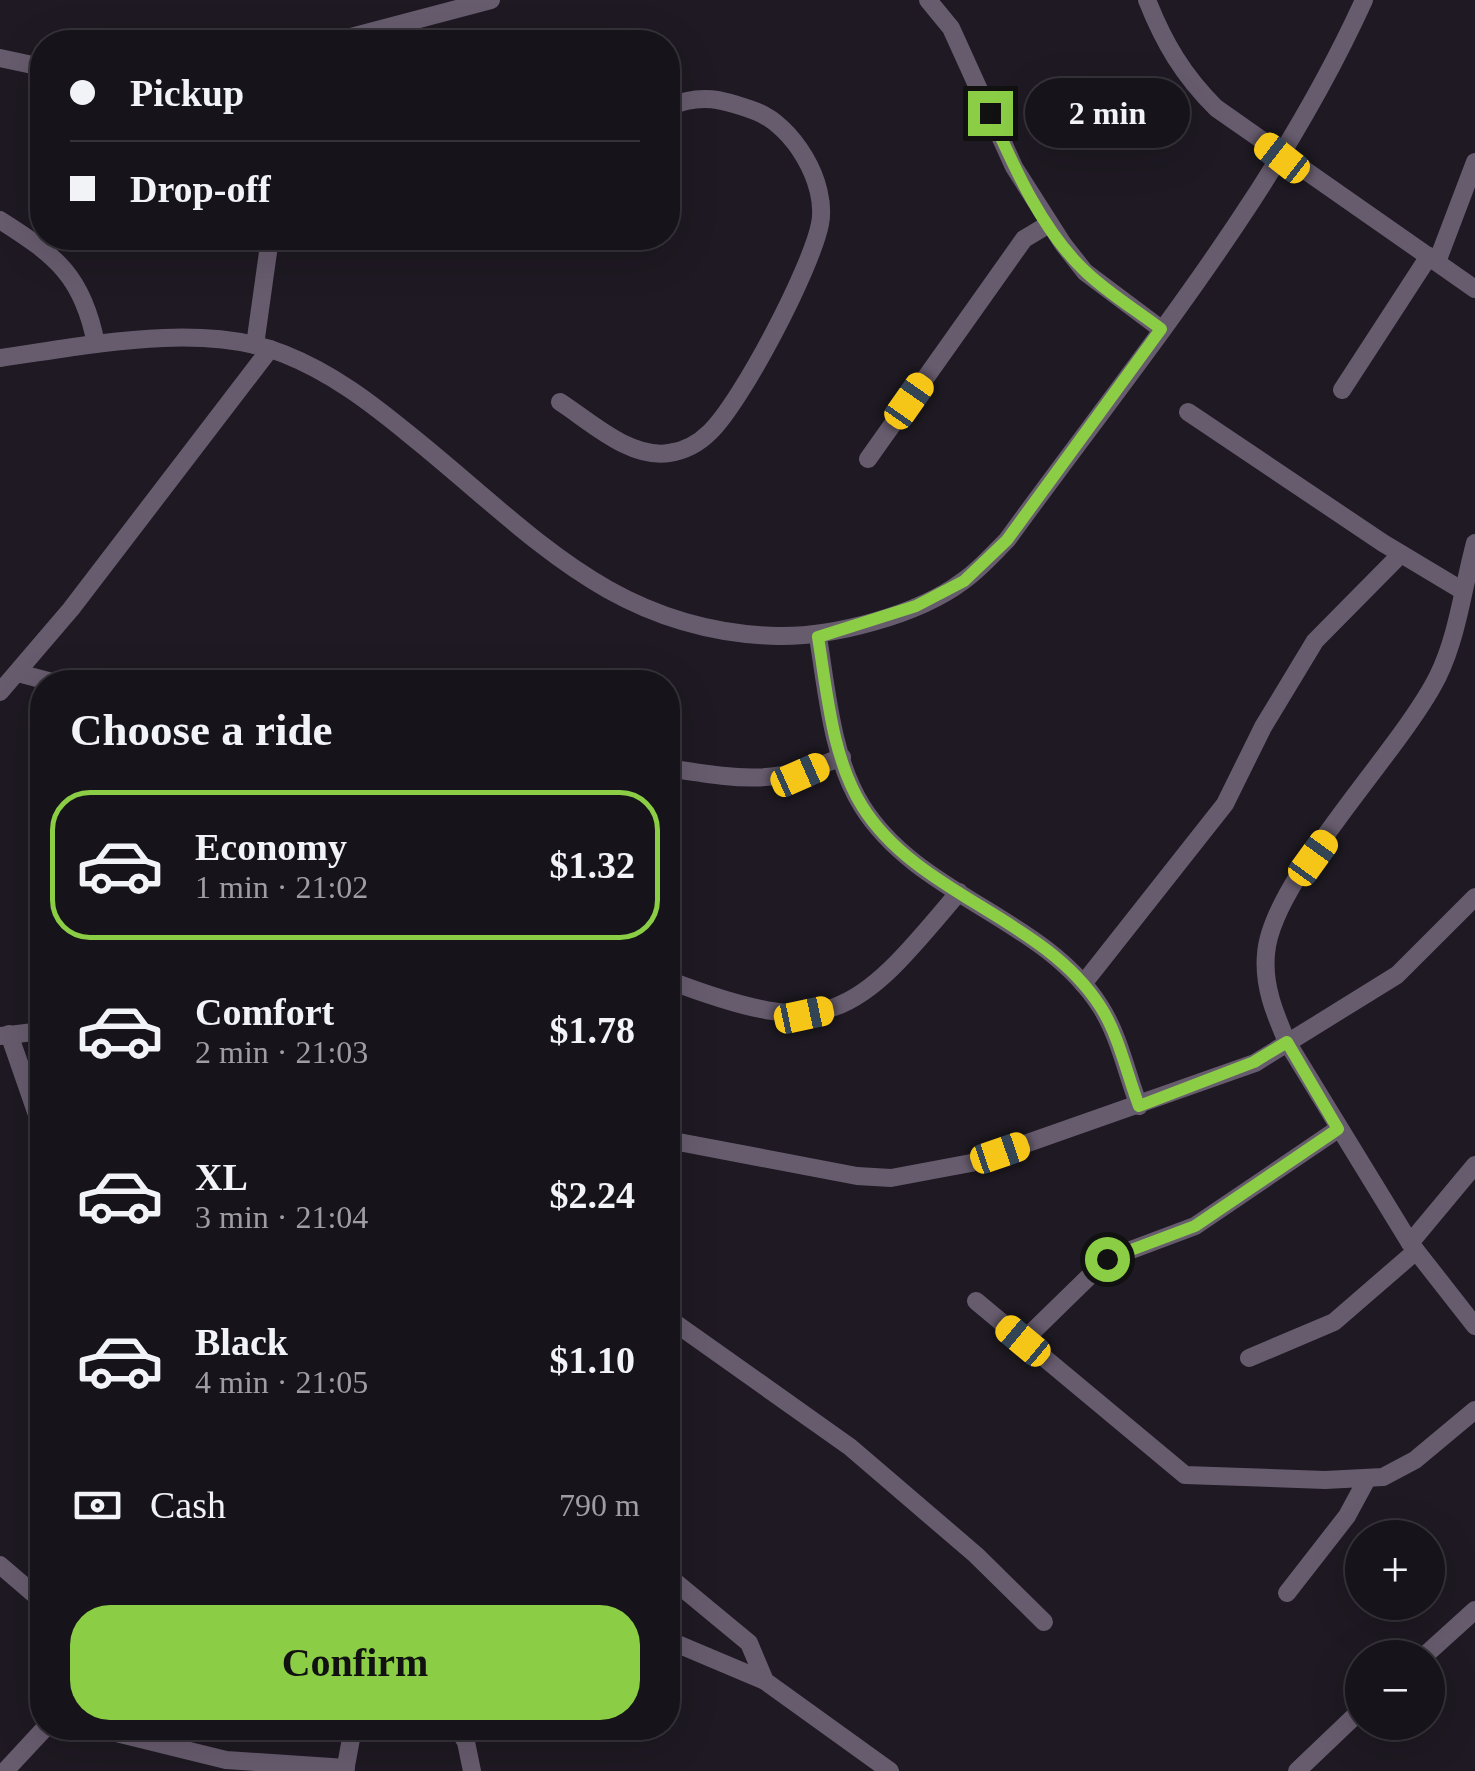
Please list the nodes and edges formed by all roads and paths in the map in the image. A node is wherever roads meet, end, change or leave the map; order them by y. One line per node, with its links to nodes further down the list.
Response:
1 (491, 0): 5 (street)
2 (928, 0): 12 (street)
3 (1147, 0): 9 (street)
4 (1364, 0): 9 (street)
5 (377, 30)
6 (0, 58): 7 (street)
7 (30, 64)
8 (680, 105): 23 (street)
9 (1282, 158): 16 (street); 18 (street)
10 (1475, 162): 16 (street)
11 (0, 220): 13 (street)
12 (1049, 224): 18 (street); 25 (street)
13 (30, 242)
14 (41, 250): 19 (street)
15 (266, 250): 20 (street)
16 (1433, 259): 17 (street); 22 (street)
17 (1475, 289)
18 (1161, 329): 29 (street)
19 (96, 344): 20 (street); 21 (street)
20 (263, 347): 29 (street); 30 (street)
21 (0, 358)
22 (1342, 390)
23 (560, 402)
24 (1188, 412): 27 (street)
25 (868, 460)
26 (1475, 544): 28 (street)
27 (1401, 554): 28 (street); 36 (street)
28 (1462, 591): 40 (street)
29 (818, 637): 32 (street)
30 (14, 669): 31 (street)
31 (0, 692)
32 (842, 756): 33 (street); 34 (street)
33 (680, 770)
34 (959, 892): 36 (street); 37 (street)
35 (1475, 898): 40 (street)
36 (1083, 984): 42 (street)
37 (680, 985)
38 (30, 1032): 39 (street)
39 (5, 1035): 41 (street)
40 (1287, 1042): 42 (street); 43 (street)
41 (30, 1099)
42 (1139, 1106): 44 (street)
43 (1338, 1129): 46 (street); 50 (street)
44 (680, 1142)
45 (1475, 1165): 46 (street)
46 (1413, 1247): 49 (street); 51 (street)
47 (976, 1301): 50 (street)
48 (680, 1326): 59 (street)
49 (1475, 1326)
50 (1023, 1341): 53 (street)
51 (1248, 1358)
52 (1475, 1410): 53 (street)
53 (1367, 1480): 57 (street)
54 (0, 1566): 56 (street)
55 (680, 1586): 62 (street)
56 (30, 1591)
57 (1287, 1594)
58 (1475, 1610): 60 (street)
59 (1044, 1622)
60 (1442, 1640)
61 (680, 1645): 62 (street)
62 (764, 1681): 71 (street)
63 (1345, 1725): 72 (street)
64 (34, 1740): 69 (street)
65 (145, 1740): 68 (street)
66 (351, 1740): 68 (street)
67 (465, 1740): 70 (street)
68 (346, 1770)
69 (5, 1771)
70 (472, 1771)
71 (890, 1771)
72 (1297, 1771)

